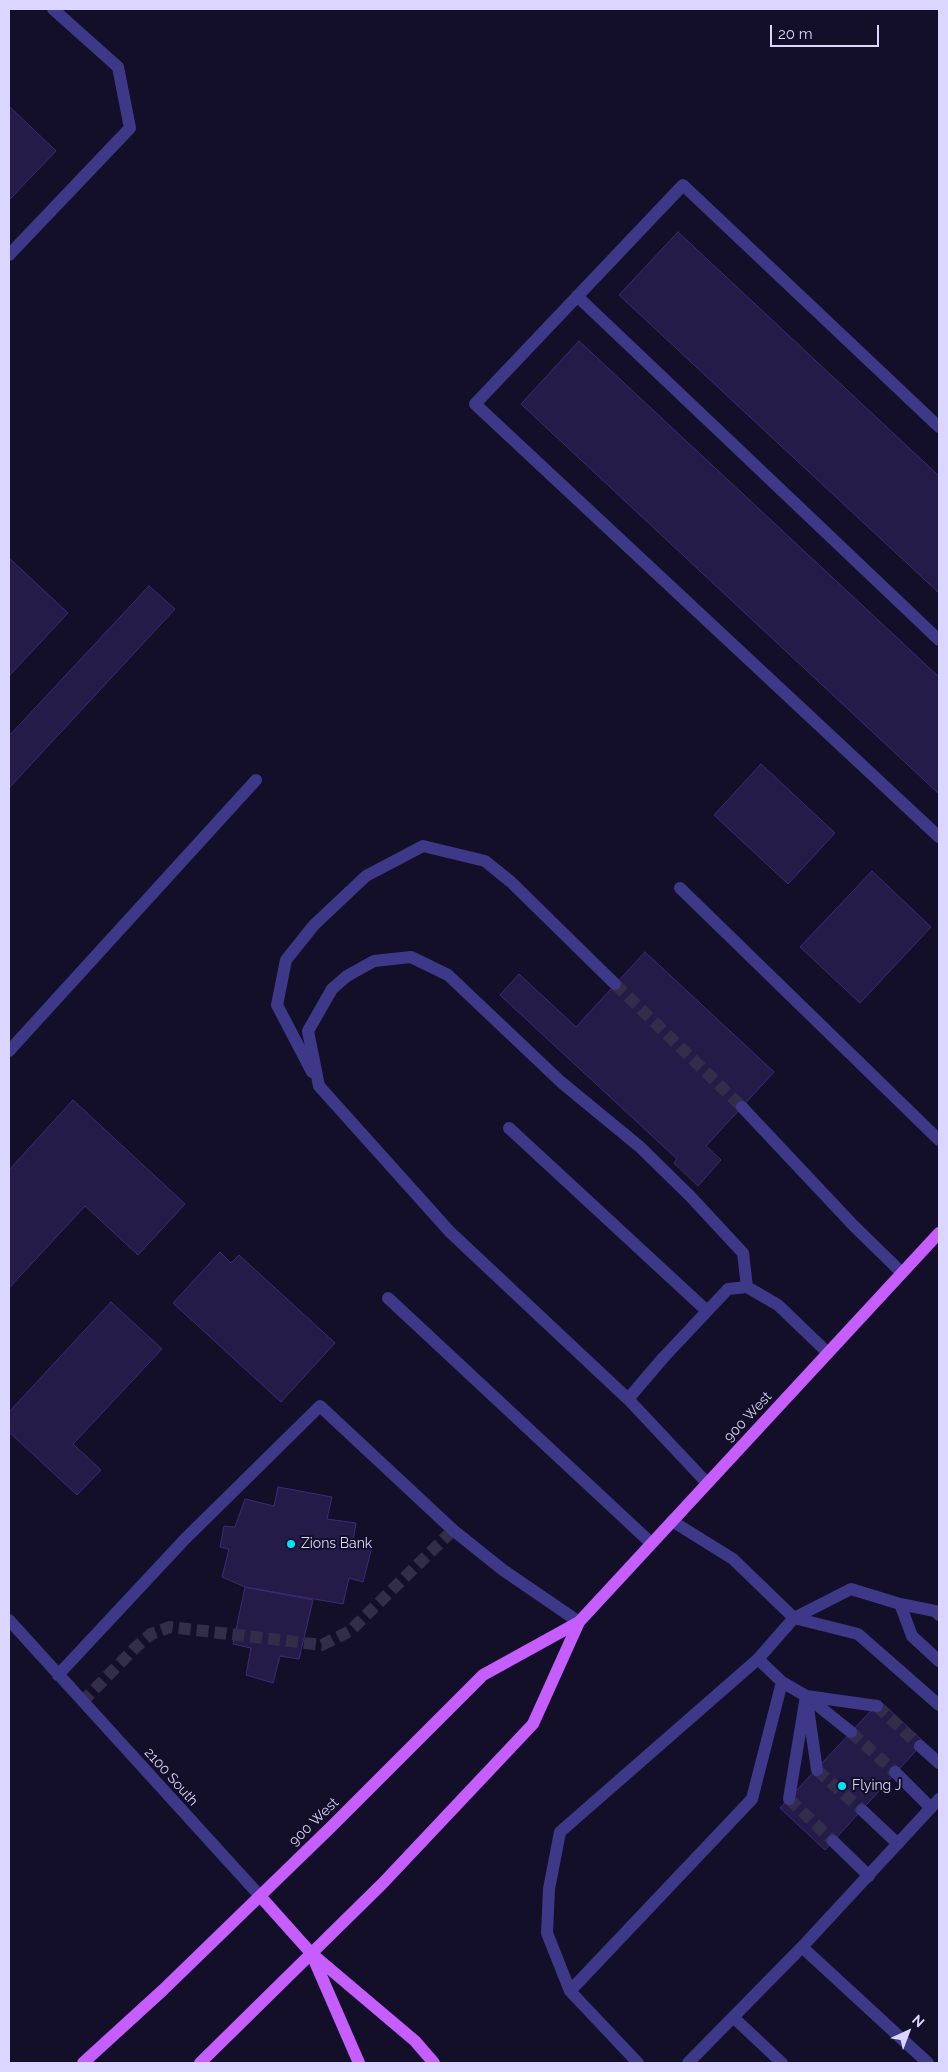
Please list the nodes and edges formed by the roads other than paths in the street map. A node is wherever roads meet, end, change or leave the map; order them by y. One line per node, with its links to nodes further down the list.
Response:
1 (53, 9): 2 (street)
2 (9, 255)
3 (577, 296): 4 (street); 5 (street); 7 (street)
4 (939, 427)
5 (939, 640)
6 (256, 780): 10 (street)
7 (939, 837)
8 (680, 888): 14 (street)
9 (615, 984): 11 (street)
10 (9, 1051)
11 (318, 1086): 17 (street); 21 (street)
12 (742, 1107): 16 (street)
13 (509, 1128): 19 (street)
14 (939, 1140)
15 (939, 1233): 16 (main road, 900 West)
16 (902, 1273): 20 (main road, 900 West)
17 (747, 1287): 19 (street); 20 (street)
18 (388, 1298): 24 (street)
19 (707, 1311): 21 (street)
20 (828, 1353): 22 (main road, 900 West)
21 (628, 1398): 22 (street)
22 (707, 1484): 23 (main road, 900 West)
23 (672, 1521): 24 (main road, 900 West); 27 (street)
24 (651, 1543): 29 (main road, 900 West)
25 (900, 1604): 26 (street); 27 (street); 31 (street)
26 (939, 1615)
27 (794, 1618): 30 (street); 35 (street)
28 (9, 1620): 32 (street, 2100 South)
29 (579, 1622): 32 (street); 48 (main road, 900 West); 50 (main road, 900 West)
30 (758, 1659): 33 (street); 51 (street)
31 (939, 1661)
32 (58, 1675): 48 (street, 2100 South)
33 (782, 1682): 34 (street); 51 (street)
34 (806, 1696): 36 (street); 37 (street); 40 (street); 42 (street)
35 (939, 1705)
36 (877, 1706)
37 (851, 1732)
38 (920, 1746): 39 (street)
39 (939, 1763)
40 (817, 1770)
41 (895, 1772): 43 (street)
42 (789, 1799)
43 (935, 1804): 46 (street)
44 (862, 1810): 46 (street)
45 (833, 1841): 47 (street)
46 (898, 1844): 47 (street)
47 (869, 1876): 49 (street)
48 (260, 1896): 50 (main road, 2100 South); 53 (main road, 900 West)
49 (802, 1947): 52 (street); 60 (street)
50 (311, 1953): 54 (main road, 900 West); 55 (main road, 2100 South); 56 (main road, 2100 South)
51 (570, 1991): 57 (street)
52 (733, 2017): 58 (street); 59 (street)
53 (83, 2063)
54 (200, 2063)
55 (359, 2063)
56 (434, 2063)
57 (638, 2063)
58 (688, 2063)
59 (782, 2063)
60 (928, 2063)

